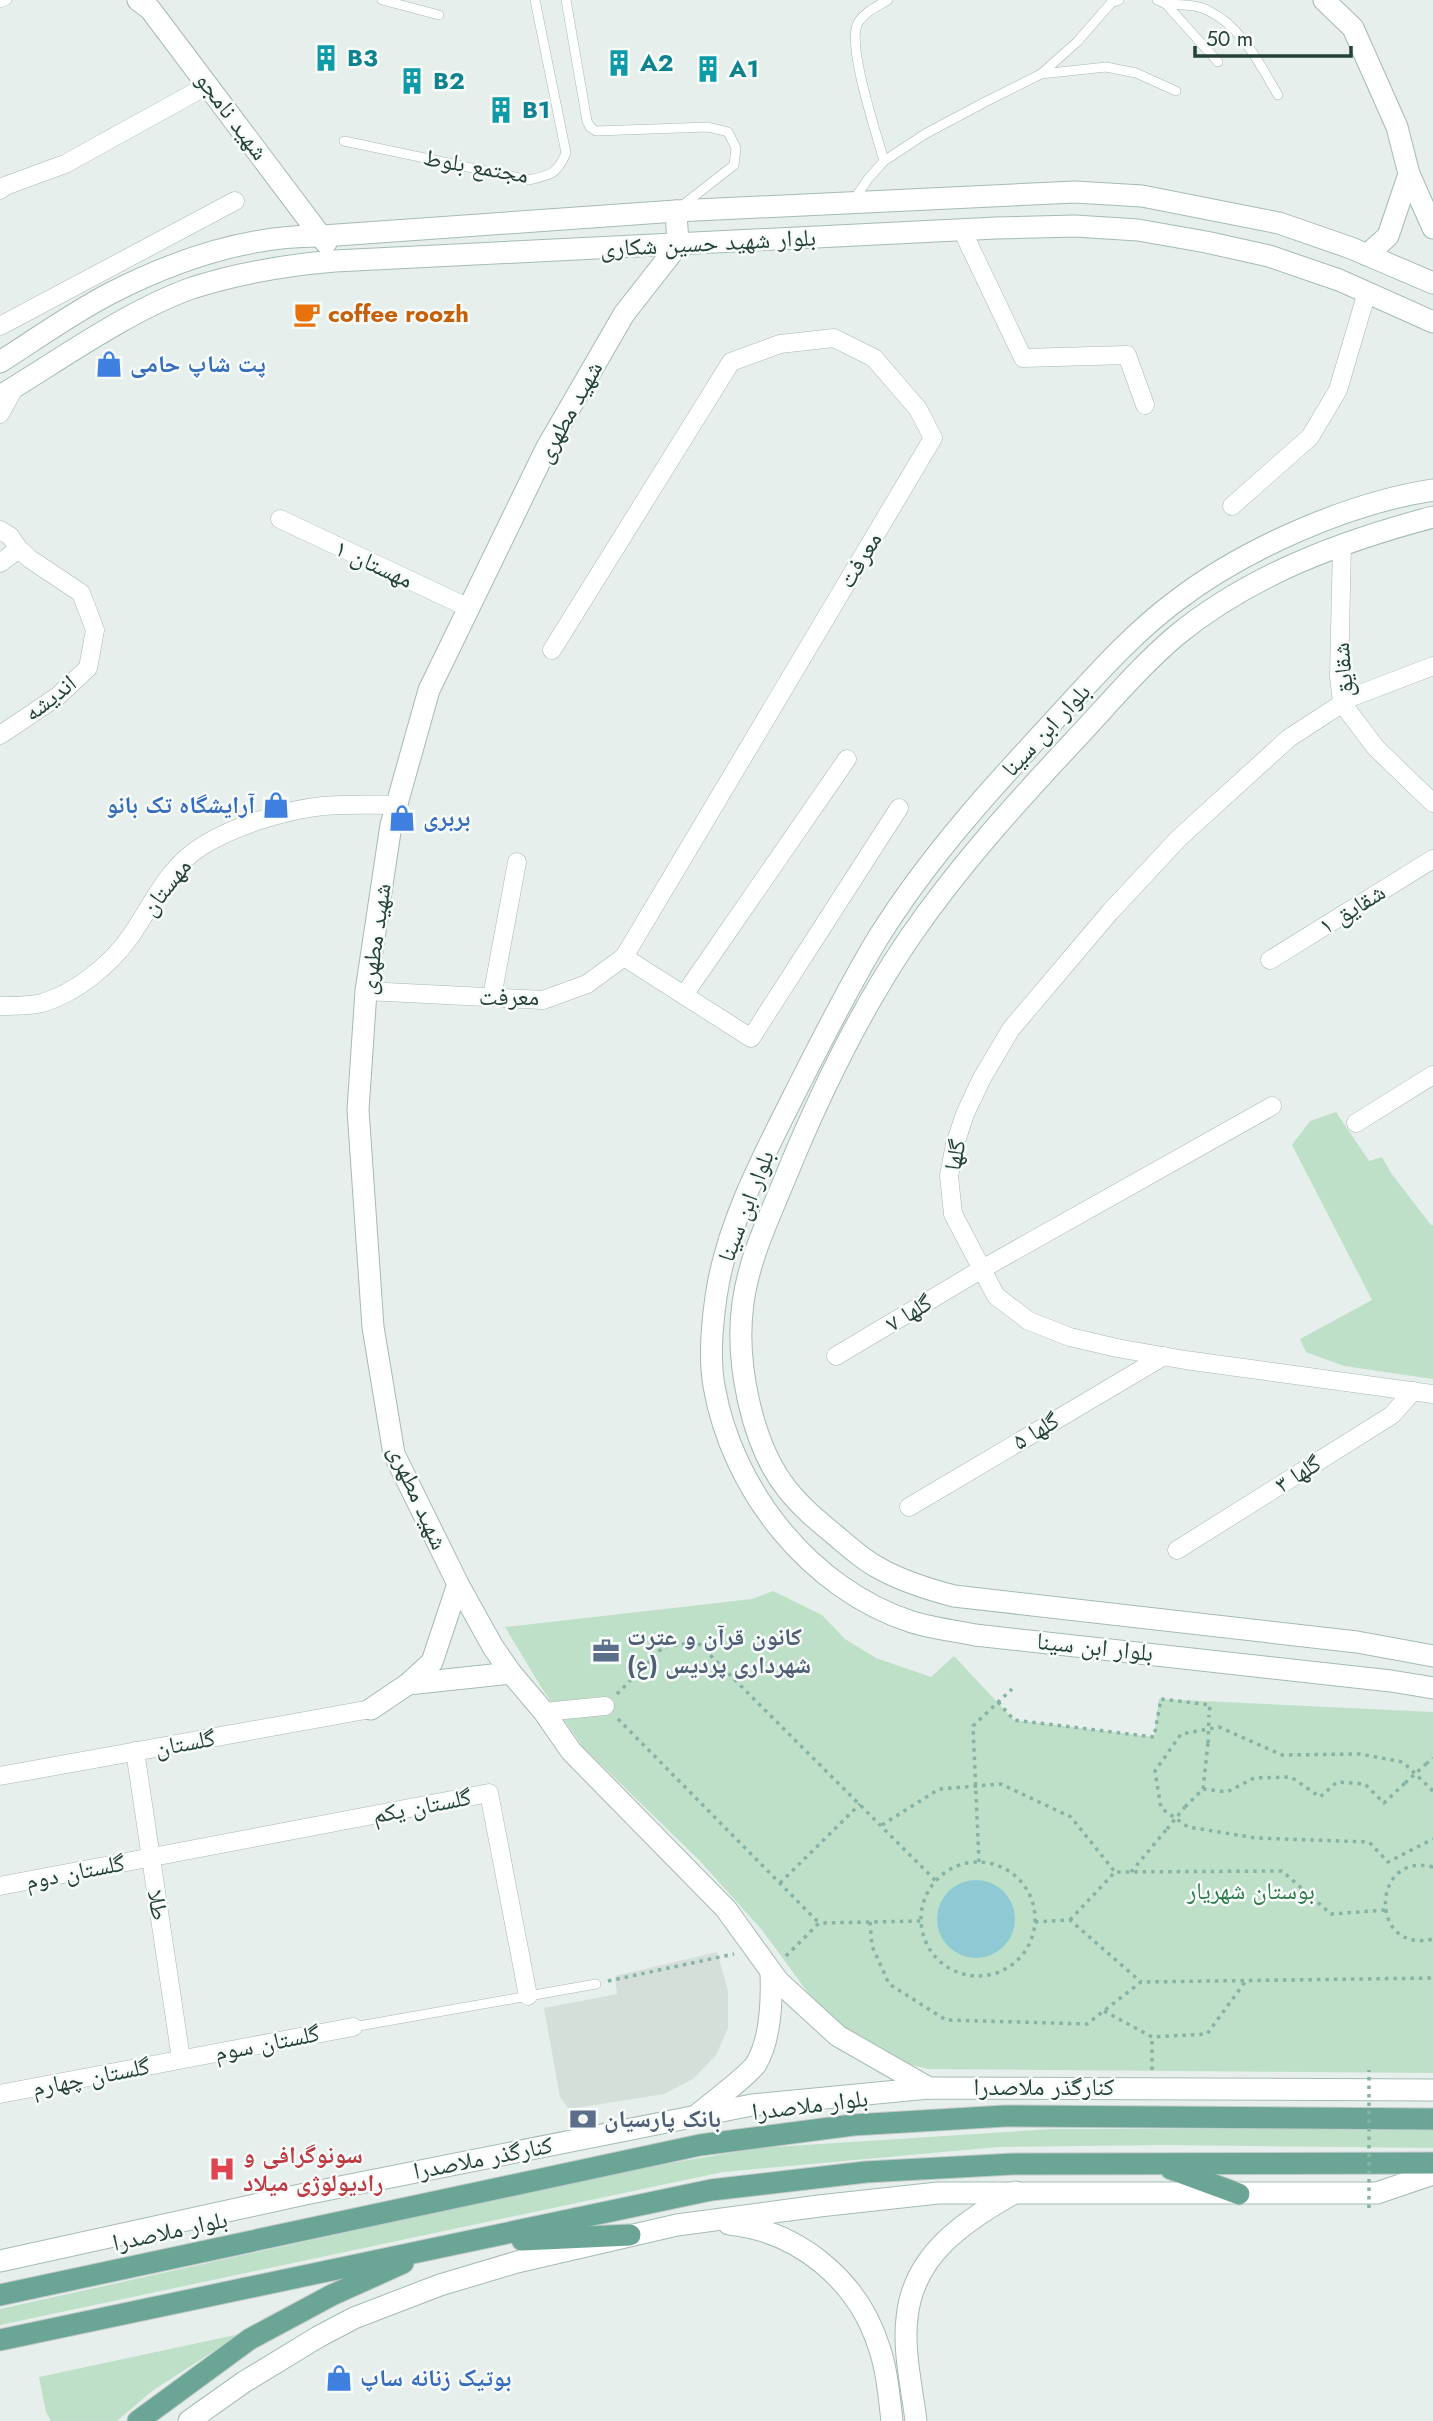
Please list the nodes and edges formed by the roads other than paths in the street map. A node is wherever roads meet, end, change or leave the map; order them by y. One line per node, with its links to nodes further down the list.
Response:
1 (7, 0): 10 (lane)
2 (138, 0): 14 (main road, شهید نامجو)
3 (382, 0): 11 (lane)
4 (535, 0): 17 (lane, مجتمع بلوط)
5 (566, 0): 23 (lane)
6 (888, 0): 18 (lane)
7 (1119, 0): 13 (lane)
8 (1324, 0): 19 (main road)
9 (1161, 2): 12 (lane); 16 (lane)
10 (0, 3)
11 (439, 15)
12 (1218, 62)
13 (1041, 75): 15 (lane); 18 (lane)
14 (208, 85): 20 (street); 26 (main road, شهید نامجو)
15 (1176, 91)
16 (1278, 95)
17 (344, 141)
18 (884, 161): 22 (lane)
19 (1409, 174): 24 (main road); 28 (main road)
20 (0, 190)
21 (234, 201): 33 (street)
22 (853, 201): 23 (main road, بلوار شهید حسین شکاری); 28 (main road, بلوار شهید حسین شکاری)
23 (676, 211): 26 (main road, بلوار شهید حسین شکاری); 27 (main road)
24 (1433, 228)
25 (962, 230): 27 (main road, بلوار شهید حسین شکاری); 31 (main road, بلوار شهید حسین شکاری); 36 (street)
26 (323, 236): 29 (main road, شهید نامجو); 34 (main road, بلوار شهید حسین شکاری)
27 (678, 245): 29 (main road, بلوار شهید حسین شکاری); 46 (main road, شهید مطهری)
28 (1367, 255): 30 (main road, بلوار شهید حسین شکاری)
29 (335, 261): 35 (main road, بلوار شهید حسین شکاری)
30 (1433, 283)
31 (1367, 292): 32 (main road, بلوار شهید حسین شکاری); 39 (street)
32 (1433, 322)
33 (0, 326)
34 (0, 362)
35 (8, 392): 37 (street)
36 (1145, 405)
37 (0, 414)
38 (1433, 490): 77 (main road, بلوار ابن سینا)
39 (1232, 506)
40 (1433, 517): 43 (main road, بلوار ابن سینا)
41 (279, 519): 46 (street, مهستان ۱)
42 (0, 530): 44 (street, اندیشه)
43 (1342, 545): 49 (street, شقایق); 74 (main road, بلوار ابن سینا)
44 (19, 549): 45 (street); 50 (street, اندیشه)
45 (0, 563)
46 (469, 608): 53 (main road, شهید مطهری)
47 (552, 650): 57 (street, معرفت)
48 (1433, 666): 49 (street, گلها)
49 (1342, 703): 52 (street, شقایق); 66 (street, گلها)
50 (0, 735)
51 (847, 759): 60 (street)
52 (1433, 803)
53 (397, 805): 59 (main road, شهید مطهری); 62 (street, مهستان)
54 (899, 808): 60 (street)
55 (1433, 859): 58 (street, شقایق ۱)
56 (517, 862): 61 (street)
57 (624, 957): 60 (street); 61 (street, معرفت)
58 (1270, 960)
59 (366, 991): 61 (street, معرفت); 73 (main road, شهید مطهری)
60 (684, 995)
61 (492, 998)
62 (0, 1006)
63 (1433, 1075): 65 (street)
64 (1272, 1106): 66 (street, گلها ۷)
65 (1356, 1123)
66 (982, 1269): 67 (street, گلها ۷); 68 (street, گلها)
67 (836, 1356)
68 (1164, 1356): 69 (street, گلها); 71 (street, گلها ۵)
69 (1413, 1391): 70 (street, گلها); 72 (street, گلها ۳)
70 (1433, 1394)
71 (909, 1507)
72 (1177, 1550)
73 (458, 1584): 75 (main road, شهید مطهری); 76 (main road)
74 (1433, 1656)
75 (510, 1673): 76 (main road); 80 (main road, شهید مطهری)
76 (408, 1684): 79 (main road)
77 (1433, 1688)
78 (605, 1706): 80 (street)
79 (371, 1710): 81 (street, گلستان)
80 (544, 1712): 85 (main road, شهید مطهری)
81 (135, 1752): 82 (street, گلستان); 83 (street, طلا)
82 (0, 1776)
83 (151, 1858): 84 (street, گلستان دوم); 87 (street, گلستان یکم); 89 (street, طلا)
84 (0, 1886)
85 (771, 1972): 90 (main road, شهید مطهری); 94 (main road)
86 (596, 1984): 87 (lane)
87 (528, 1996): 88 (lane)
88 (353, 2027): 89 (street, گلستان سوم)
89 (181, 2059): 93 (street, گلستان چهارم)
90 (929, 2088): 91 (main road, کنارگذر ملاصدرا); 94 (main road, کنارگذر ملاصدرا)
91 (1204, 2088): 92 (main road, کنارگذر ملاصدرا); 95 (main road)
92 (1428, 2090): 96 (main road)
93 (0, 2094)
94 (696, 2116): 105 (main road, کنارگذر ملاصدرا)
95 (1203, 2117): 96 (main road, بلوار ملاصدرا); 106 (main road, بلوار ملاصدرا)
96 (1428, 2119)
97 (1433, 2162): 98 (main road)
98 (1153, 2163): 101 (main road); 104 (main road)
99 (1433, 2174): 101 (main road)
100 (1017, 2192): 101 (main road); 102 (main road); 111 (main road)
101 (1239, 2194)
102 (702, 2222): 103 (main road); 110 (main road)
103 (630, 2235): 104 (main road); 109 (main road)
104 (439, 2246): 107 (main road); 108 (main road)
105 (0, 2261)
106 (0, 2295)
107 (0, 2340)
108 (138, 2421)
109 (189, 2421)
110 (892, 2421)
111 (916, 2421)

